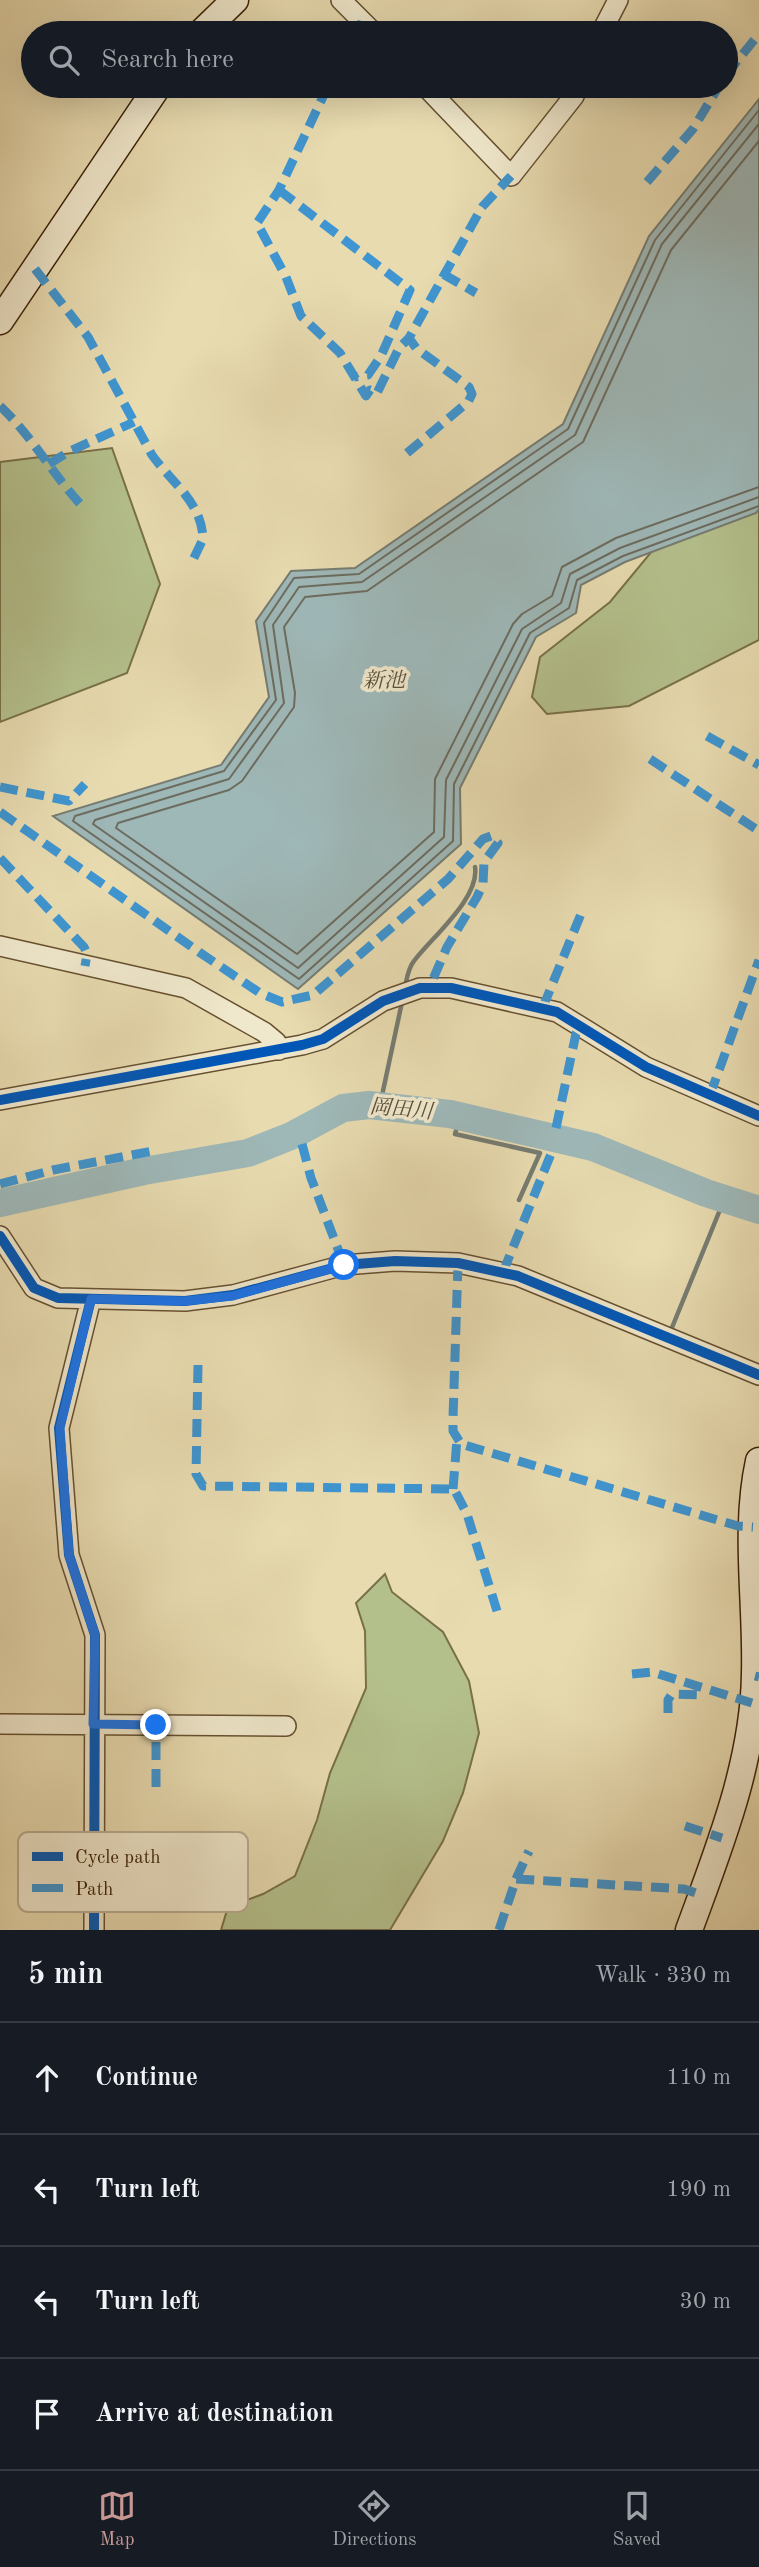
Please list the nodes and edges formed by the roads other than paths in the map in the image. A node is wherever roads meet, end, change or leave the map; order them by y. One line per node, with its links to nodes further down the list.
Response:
1 (235, 0): 4 (street)
2 (341, 0): 5 (street)
3 (618, 0): 6 (street)
4 (213, 21)
5 (362, 21)
6 (607, 21)
7 (150, 98): 10 (street)
8 (436, 98): 9 (street)
9 (569, 98)
10 (0, 321)
11 (0, 946): 12 (street)
12 (279, 1050): 13 (street); 14 (street)
13 (0, 1100)
14 (759, 1116)
15 (0, 1236): 16 (street)
16 (91, 1299): 17 (street); 20 (street)
17 (759, 1376)
18 (759, 1461): 25 (street)
19 (0, 1724): 20 (street)
20 (93, 1724): 21 (street); 22 (street)
21 (286, 1727)
22 (94, 1832)
23 (94, 1912): 24 (street)
24 (94, 1930)
25 (689, 1930)

